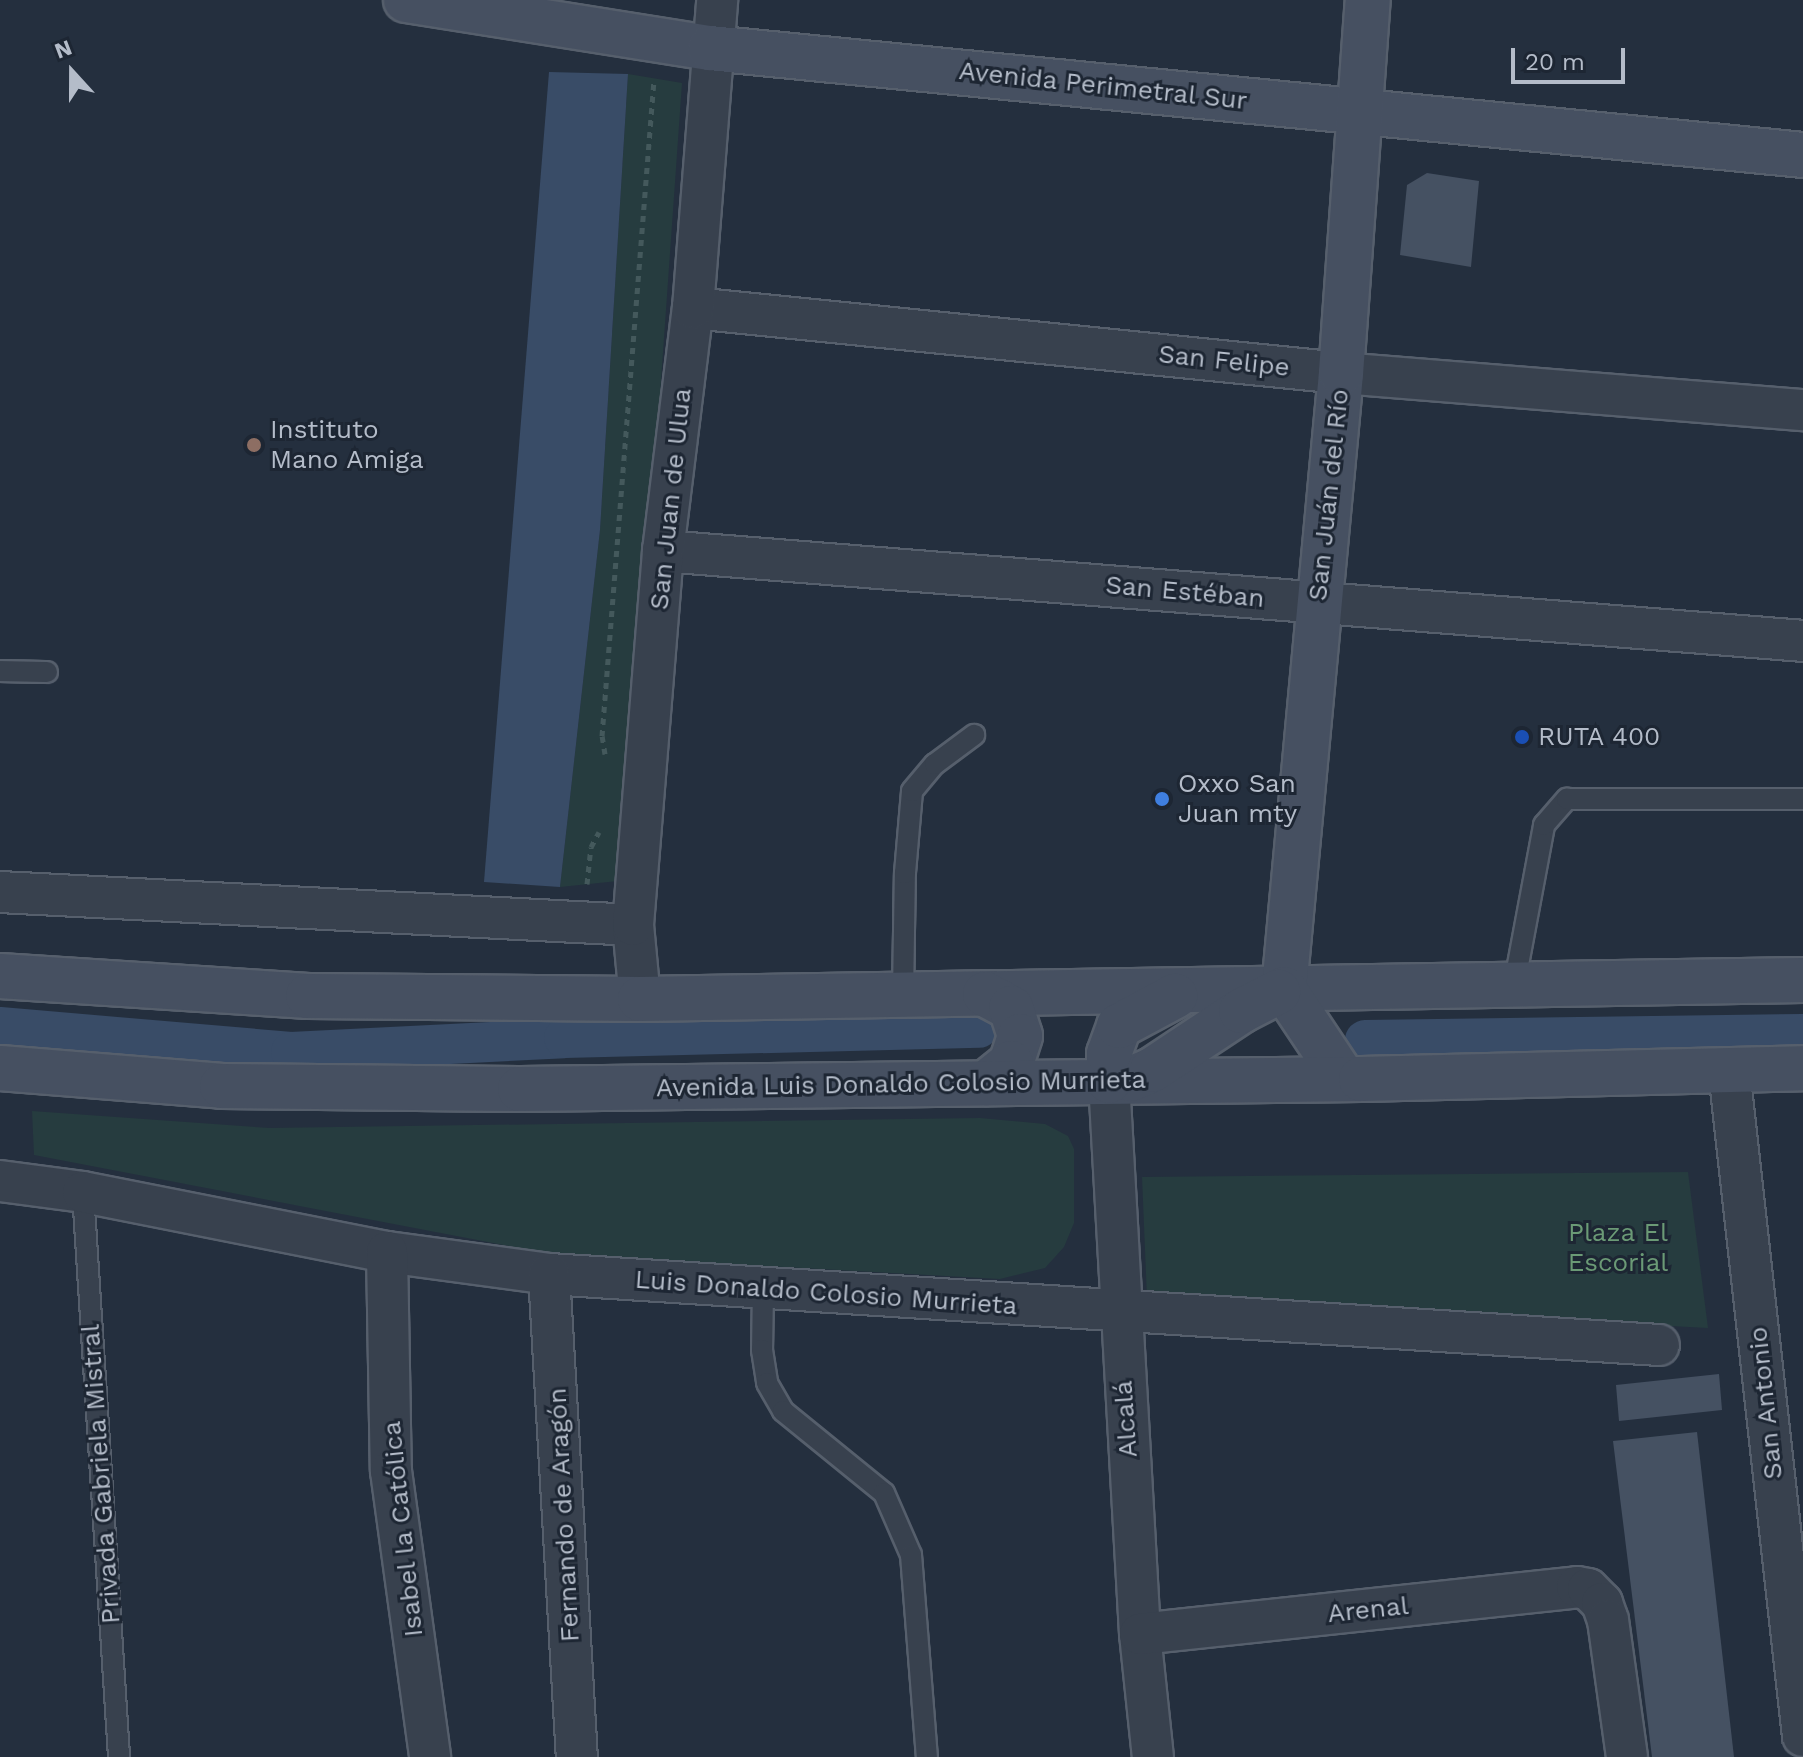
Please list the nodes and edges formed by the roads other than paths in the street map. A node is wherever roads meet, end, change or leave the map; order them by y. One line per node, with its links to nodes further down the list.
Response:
1 (406, 0): 4 (main road, Avenida Perimetral Sur)
2 (717, 0): 4 (street, San Juan de Ulua)
3 (1368, 0): 5 (main road, San Juán del Río)
4 (710, 48): 5 (main road, Avenida Perimetral Sur); 7 (street, San Juan de Ulua)
5 (1360, 111): 6 (main road, Avenida Perimetral Sur); 8 (main road, San Juán del Río)
6 (1803, 155)
7 (693, 308): 8 (street, San Felipe); 10 (street, San Juan de Ulua)
8 (1341, 373): 9 (street, San Felipe); 11 (main road, San Juán del Río)
9 (1803, 410)
10 (663, 551): 11 (street, San Estéban); 18 (street, San Juan de Ulua)
11 (1317, 603): 12 (street, San Estéban); 22 (main road, San Juán del Río)
12 (1803, 641)
13 (0, 671): 14 (lane)
14 (47, 672)
15 (974, 735): 25 (lane)
16 (1803, 799): 21 (lane)
17 (0, 892): 18 (street)
18 (633, 925): 26 (street, San Juan de Ulua)
19 (0, 976): 26 (main road)
20 (1803, 980): 21 (main road)
21 (1514, 986): 22 (main road)
22 (1284, 989): 23 (main road); 30 (main road); 31 (main road)
23 (1189, 991): 24 (main road); 31 (main road)
24 (985, 994): 25 (main road); 32 (main road)
25 (903, 995): 26 (main road)
26 (640, 999)
27 (0, 1068): 32 (main road, Avenida Luis Donaldo Colosio Murrieta)
28 (1803, 1068): 29 (main road, Avenida Luis Donaldo Colosio Murrieta)
29 (1729, 1070): 30 (main road, Avenida Luis Donaldo Colosio Murrieta); 41 (street, San Antonio)
30 (1344, 1079): 31 (main road, Avenida Luis Donaldo Colosio Murrieta)
31 (1117, 1081): 32 (main road, Avenida Luis Donaldo Colosio Murrieta); 38 (street, Alcalá)
32 (986, 1083)
33 (0, 1181): 34 (street, Luis Donaldo Colosio Murrieta)
34 (83, 1192): 35 (street, Luis Donaldo Colosio Murrieta); 42 (lane, Privada Gabriela Mistral)
35 (387, 1252): 36 (street, Luis Donaldo Colosio Murrieta); 43 (street, Isabel la Católica)
36 (549, 1274): 37 (street, Luis Donaldo Colosio Murrieta); 44 (street, Fernando de Aragón)
37 (763, 1289): 38 (street, Luis Donaldo Colosio Murrieta); 45 (lane)
38 (1119, 1313): 39 (street, Luis Donaldo Colosio Murrieta); 40 (street, Alcalá)
39 (1659, 1345)
40 (1140, 1634): 46 (street, Alcalá); 47 (street, Arenal)
41 (1803, 1736)
42 (119, 1757)
43 (430, 1757)
44 (577, 1757)
45 (927, 1757)
46 (1153, 1757)
47 (1627, 1757)

